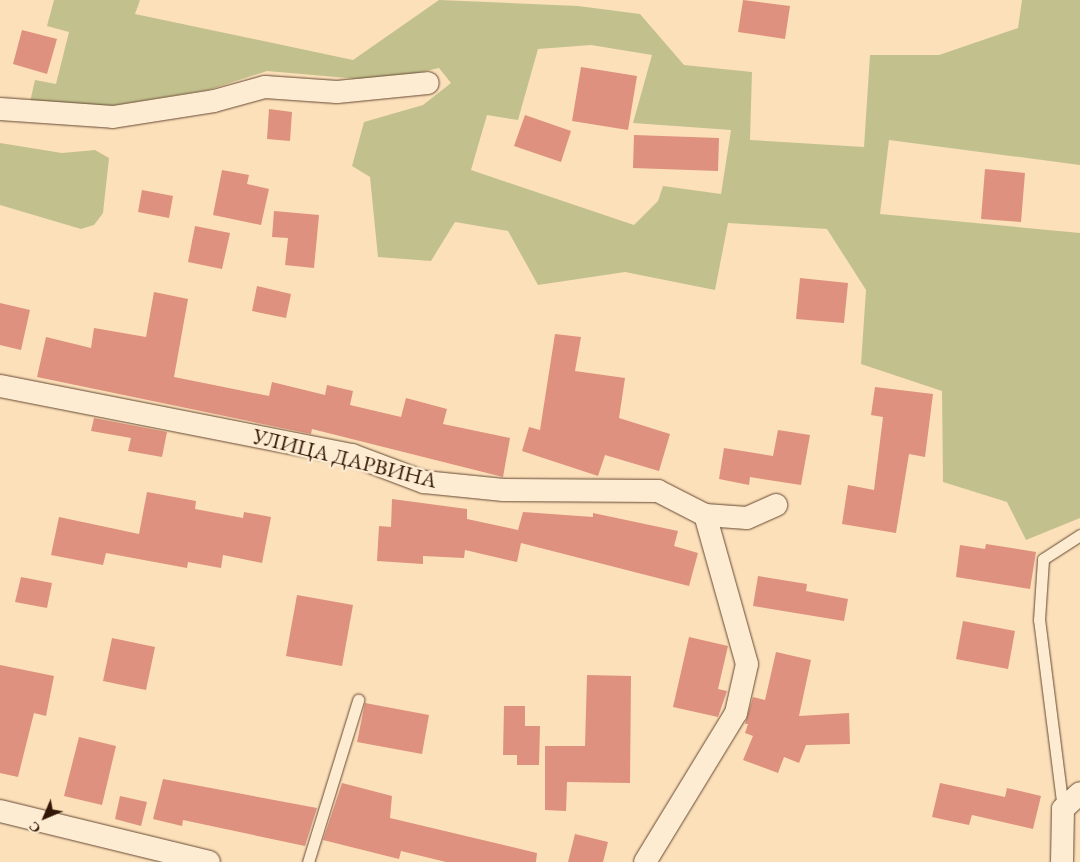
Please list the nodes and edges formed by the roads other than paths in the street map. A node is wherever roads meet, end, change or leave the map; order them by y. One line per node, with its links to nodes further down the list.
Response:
1 (428, 83): 2 (street)
2 (0, 109)
3 (0, 386): 5 (street, УЛИЦА ДАРВИНА)
4 (776, 504): 5 (street, УЛИЦА ДАРВИНА)
5 (705, 516): 13 (street)
6 (1080, 535): 9 (lane)
7 (358, 700): 12 (lane)
8 (1080, 793): 9 (street)
9 (1063, 809): 14 (street)
10 (0, 811): 11 (street)
11 (209, 862)
12 (308, 862)
13 (645, 862)
14 (1062, 862)

